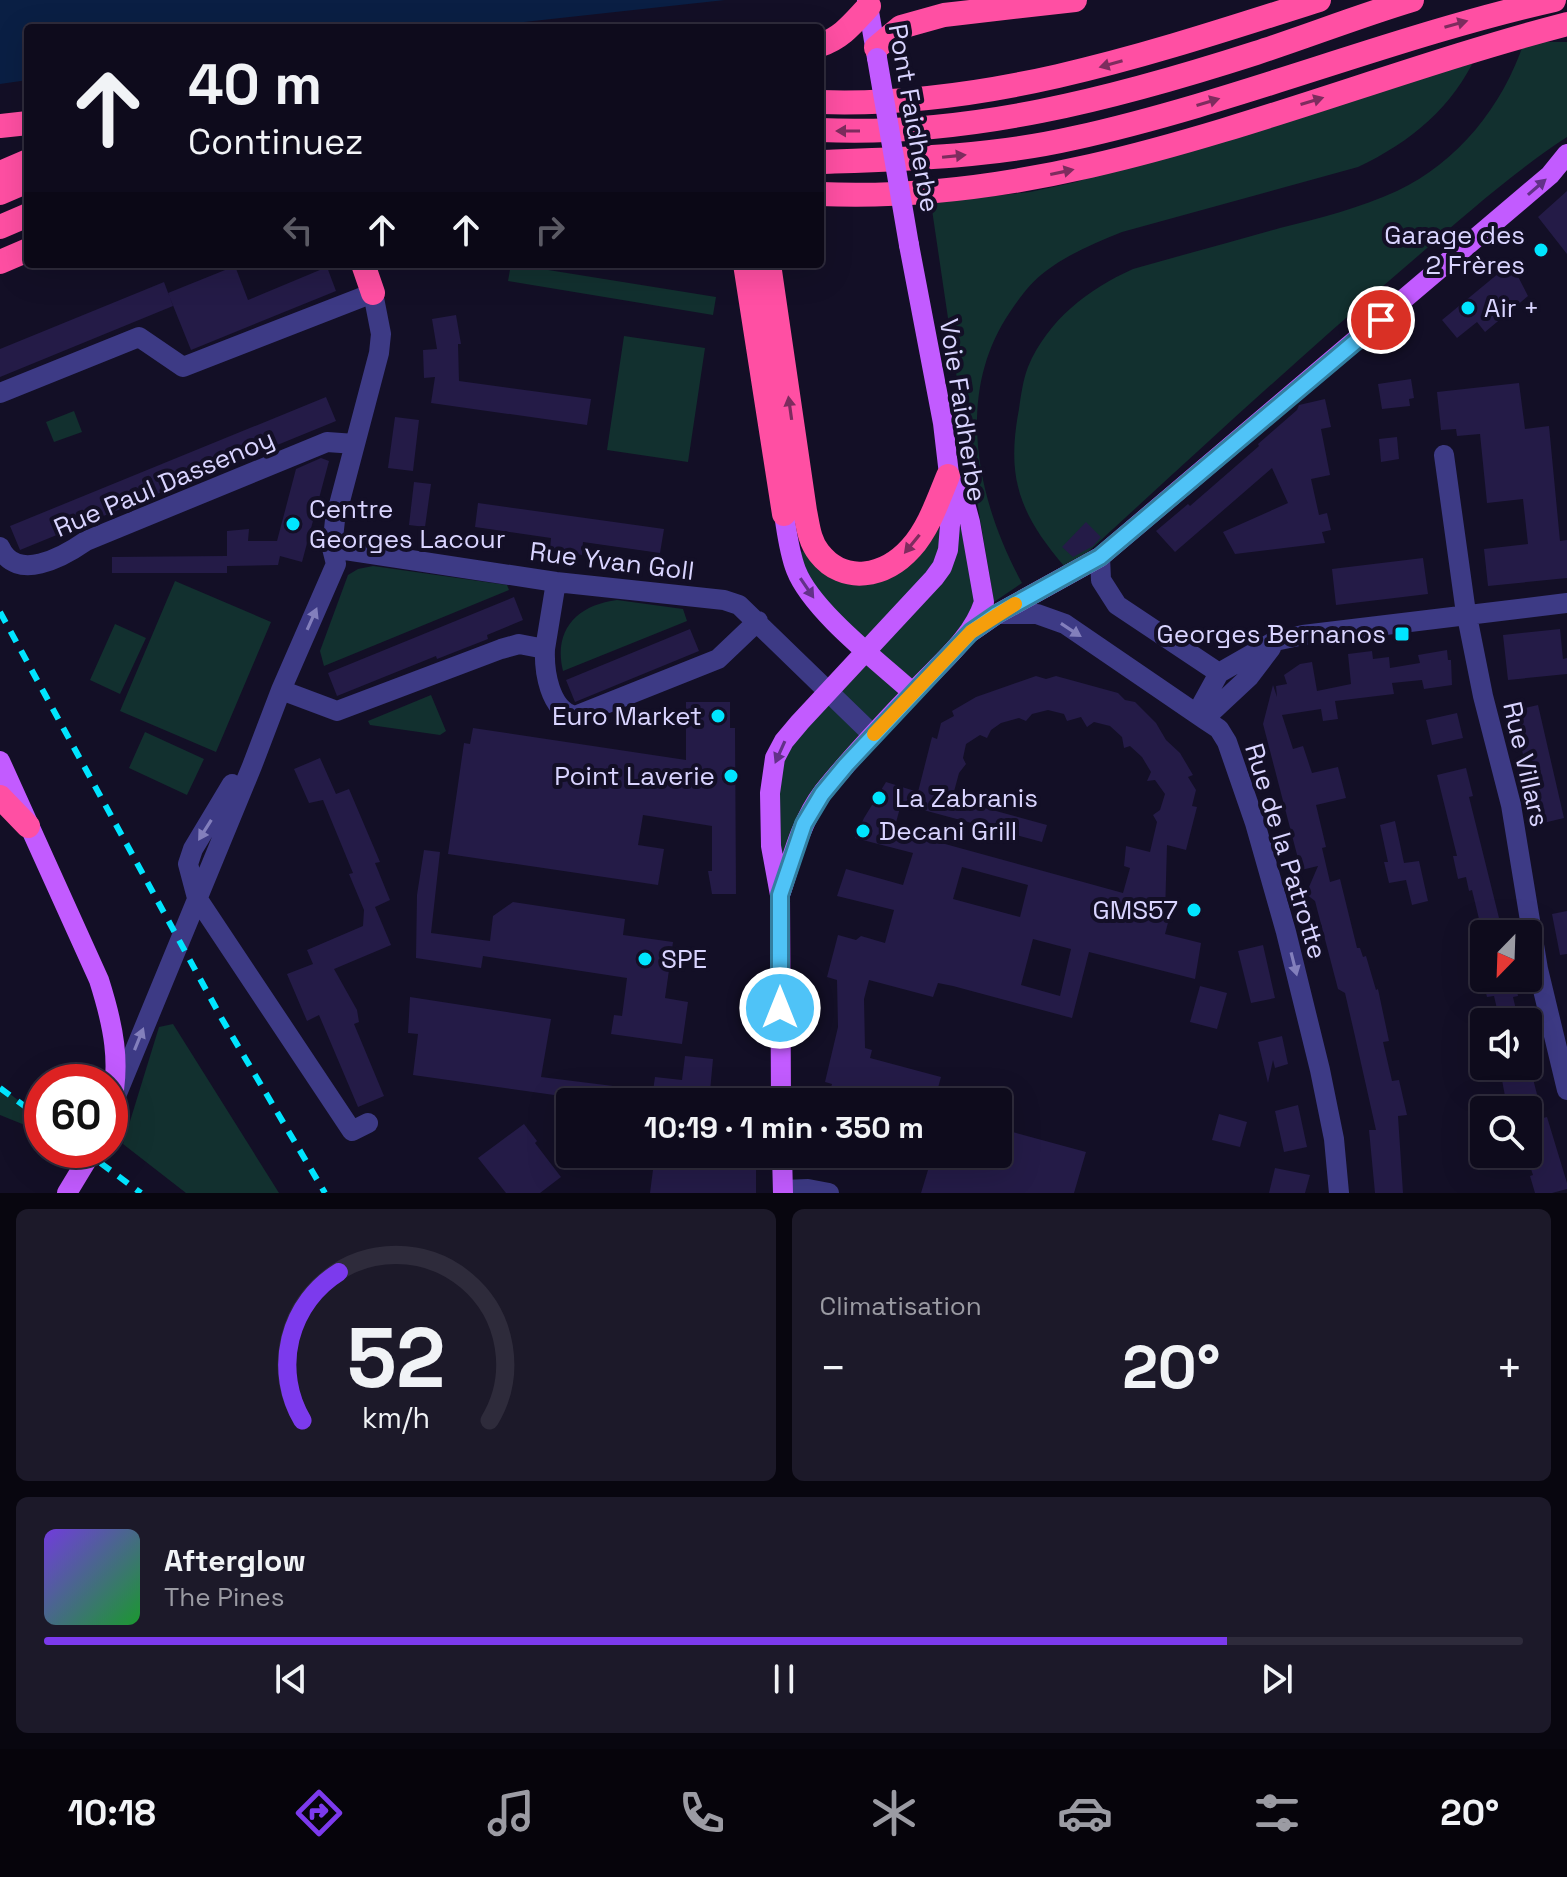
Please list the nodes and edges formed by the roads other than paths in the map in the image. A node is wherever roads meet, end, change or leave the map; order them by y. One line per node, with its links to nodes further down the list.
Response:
1 (1075, 0): 10 (highway)
2 (1319, 0): 11 (highway, one-way to 11)
3 (1412, 0): 14 (highway, one-way to 14)
4 (1554, 0): 16 (highway, one-way to 4)
5 (868, 3): 9 (highway); 10 (main road, Pont Faidherbe)
6 (1567, 24): 8 (highway)
7 (1567, 30): 8 (main road)
8 (1539, 31): 22 (highway, one-way to 8)
9 (824, 44)
10 (876, 53): 26 (main road, Pont Faidherbe, bridge)
11 (824, 102)
12 (24, 123): 13 (highway)
13 (0, 126)
14 (824, 130)
15 (1567, 154): 41 (main road, one-way to 15)
16 (824, 162)
17 (24, 163): 18 (highway)
18 (0, 173)
19 (24, 183): 20 (highway)
20 (0, 193)
21 (824, 194): 22 (highway)
22 (846, 195): 23 (highway)
23 (824, 203)
24 (24, 217): 25 (highway)
25 (0, 227)
26 (909, 245): 34 (main road, Voie Faidherbe)
27 (24, 252): 28 (highway)
28 (0, 262)
29 (364, 268): 32 (highway)
30 (746, 268): 38 (highway)
31 (770, 268): 37 (highway, one-way to 31)
32 (373, 293): 33 (street); 35 (street)
33 (0, 393)
34 (943, 423): 37 (main road, Voie Faidherbe); 47 (main road)
35 (355, 444): 39 (street, Rue Paul Dassenoy); 40 (street)
36 (1444, 455): 45 (street, Rue Villars)
37 (948, 476): 50 (main road, Voie Faidherbe)
38 (784, 514): 50 (main road, one-way to 50)
39 (0, 547)
40 (332, 548): 42 (street, Rue Yvan Goll); 52 (street, one-way to 40)
41 (1100, 557): 44 (main road); 51 (street)
42 (556, 582): 46 (street, Rue Yvan Goll); 49 (street)
43 (1567, 603): 45 (street)
44 (997, 614): 47 (main road); 55 (street, Rue de la Patrotte, one-way to 55)
45 (1467, 615): 48 (street); 64 (street, Rue Villars)
46 (758, 621): 49 (street); 53 (street, Rue Yvan Goll)
47 (971, 632): 54 (main road)
48 (1275, 641): 51 (street); 55 (street)
49 (545, 649): 52 (street)
50 (866, 650): 53 (main road, Voie Faidherbe); 54 (main road)
51 (1219, 673): 55 (street)
52 (281, 690): 61 (street)
53 (828, 691): 56 (street, Rue Yvan Goll); 60 (main road, Voie Faidherbe, one-way to 60)
54 (912, 692): 56 (main road)
55 (1201, 716): 74 (street, Rue de la Patrotte, one-way to 74)
56 (873, 735): 60 (main road)
57 (0, 761): 59 (main road)
58 (0, 797): 59 (highway)
59 (28, 826): 62 (main road)
60 (780, 895): 65 (main road)
61 (198, 899): 63 (street, one-way to 61); 66 (street)
62 (117, 1064)
63 (128, 1067)
64 (1567, 1086)
65 (781, 1088)
66 (368, 1123)
67 (83, 1168): 71 (main road)
68 (90, 1168): 72 (main road)
69 (782, 1168): 70 (main road)
70 (783, 1192): 73 (street)
71 (67, 1193)
72 (82, 1193)
73 (829, 1193)
74 (1339, 1193)

